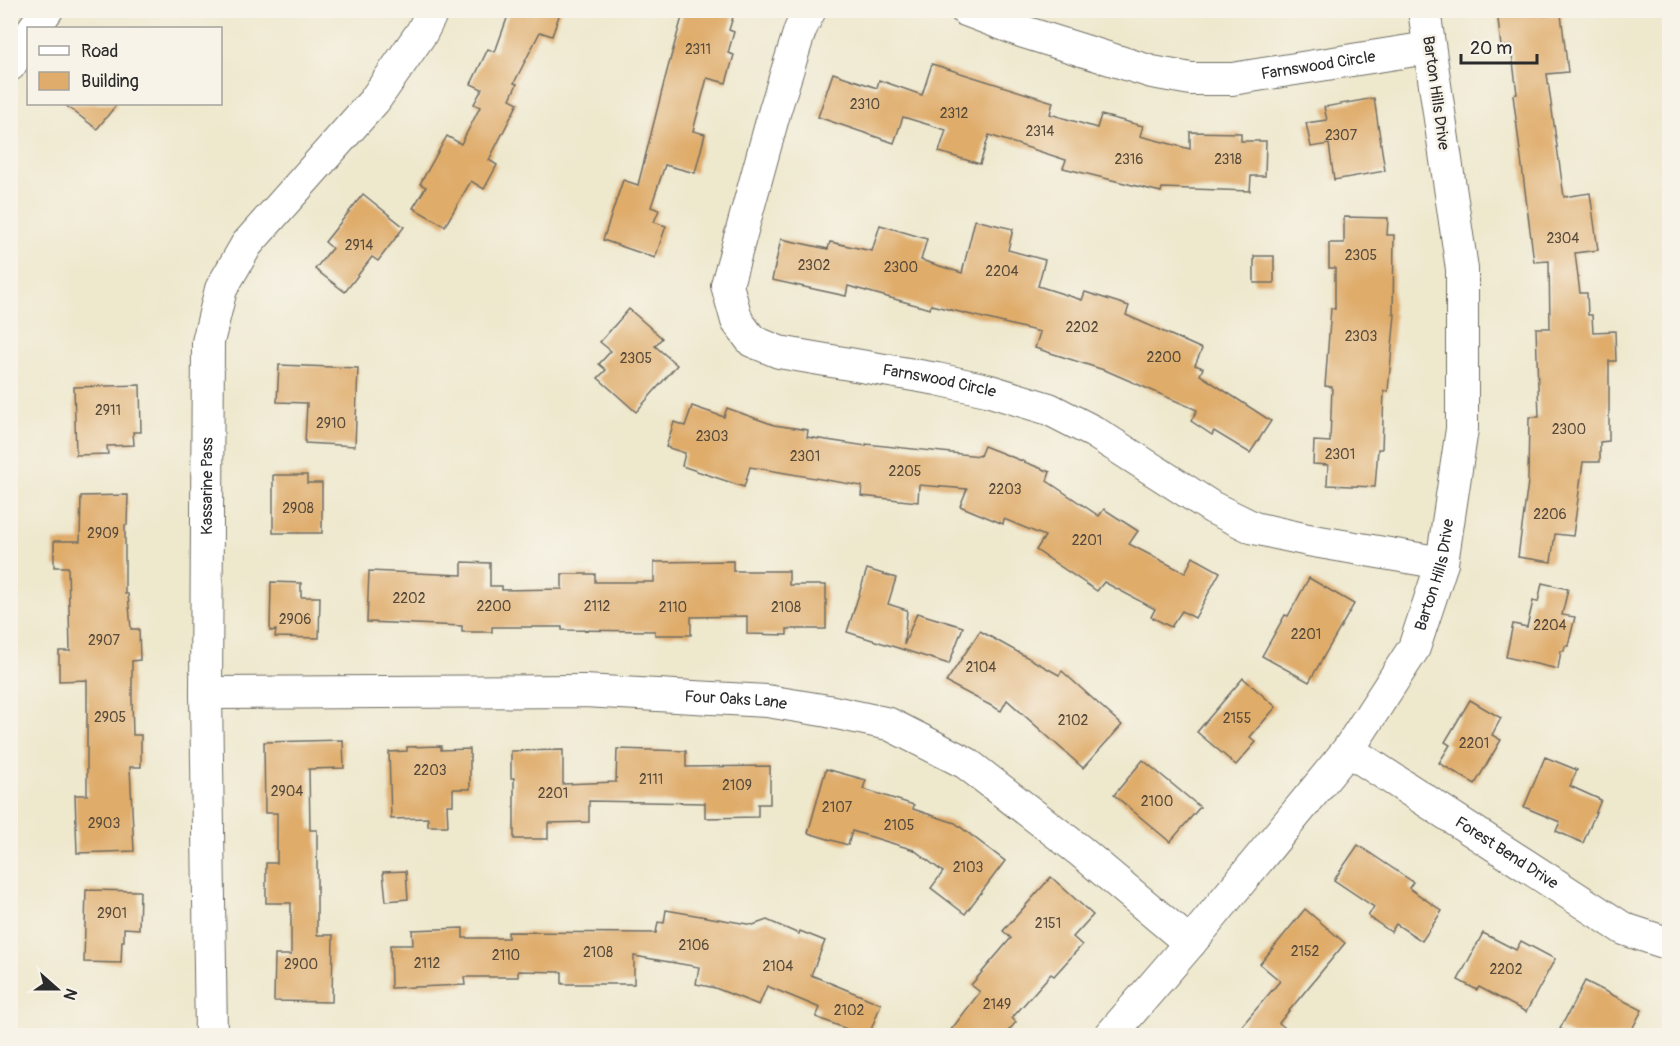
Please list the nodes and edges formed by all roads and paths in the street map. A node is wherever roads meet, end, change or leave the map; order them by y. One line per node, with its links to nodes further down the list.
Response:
1 (433, 10): 9 (street, Kassarine Pass)
2 (810, 10): 8 (street, Farnswood Circle)
3 (966, 10): 6 (street, Farnswood Circle)
4 (1424, 10): 6 (street, Barton Hills Drive)
5 (27, 34): 7 (street)
6 (1428, 48): 8 (street, Barton Hills Drive)
7 (10, 64)
8 (1442, 563): 10 (street, Barton Hills Drive)
9 (207, 693): 11 (street, Four Oaks Lane); 13 (street, Kassarine Pass)
10 (1347, 750): 11 (street, Barton Hills Drive); 12 (street, Forest Bend Drive)
11 (1190, 943): 14 (street, Barton Hills Drive)
12 (1670, 944)
13 (212, 1035)
14 (1110, 1035)

